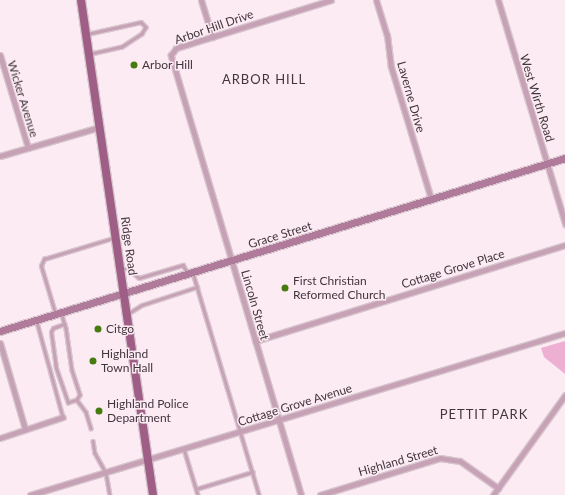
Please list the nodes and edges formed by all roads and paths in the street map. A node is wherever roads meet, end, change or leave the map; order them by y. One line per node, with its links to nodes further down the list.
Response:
1 (81, 0): 6 (main road, Ridge Road)
2 (201, 0): 7 (street)
3 (331, 0): 7 (street, Arbor Hill Drive)
4 (376, 0): 16 (street, Laverne Drive)
5 (498, 0): 15 (street, West Wirth Road)
6 (86, 34): 10 (main road, Ridge Road); 10 (lane)
7 (212, 37): 8 (street, Arbor Hill Drive)
8 (172, 52): 20 (street, Lincoln Street)
9 (0, 55): 12 (street, Wicker Avenue)
10 (89, 55): 11 (main road, Ridge Road)
11 (100, 127): 12 (street); 18 (main road, Ridge Road)
12 (28, 148): 13 (street)
13 (0, 156)
14 (565, 158): 15 (street, Grace Street)
15 (546, 163): 16 (street, Grace Street); 17 (street, West Wirth Road)
16 (430, 199): 20 (street, Grace Street)
17 (565, 224)
18 (116, 237): 21 (main road, Ridge Road); 25 (lane)
19 (565, 245): 31 (street, Cottage Grove Place)
20 (232, 261): 22 (street, Grace Street); 31 (street, Lincoln Street)
21 (120, 269): 22 (lane); 24 (main road, Ridge Road)
22 (190, 273): 23 (lane); 24 (street, Grace Street)
23 (197, 287): 26 (lane); 39 (lane)
24 (124, 292): 25 (street, Grace Street); 26 (main road, Ridge Road)
25 (58, 312): 27 (street, Grace Street); 28 (lane)
26 (127, 314): 43 (main road, Ridge Road)
27 (36, 319): 29 (street, Grace Street); 35 (lane)
28 (64, 324): 34 (lane); 34 (lane)
29 (0, 330)
30 (565, 333): 36 (street, Cottage Grove Avenue)
31 (255, 341): 36 (street, Lincoln Street)
32 (0, 343): 38 (street)
33 (565, 395): 46 (street)
34 (77, 400): 37 (lane)
35 (63, 417): 38 (street)
36 (279, 421): 39 (street, Cottage Grove Avenue); 53 (street, Lincoln Street)
37 (91, 428)
38 (25, 429): 40 (street)
39 (240, 433): 42 (street, Cottage Grove Avenue); 45 (lane)
40 (0, 438)
41 (93, 441): 44 (lane)
42 (184, 449): 43 (street, Cottage Grove Avenue); 47 (lane)
43 (148, 460): 44 (street, Cottage Grove Avenue); 50 (main road, Ridge Road)
44 (106, 472): 48 (street, Cottage Grove Avenue); 49 (lane)
45 (252, 472): 47 (lane); 52 (lane)
46 (498, 488): 54 (street, Highland Street); 55 (street)
47 (196, 489): 51 (lane)
48 (30, 495)
49 (110, 495)
50 (153, 495)
51 (198, 495)
52 (258, 495)
53 (301, 495)
54 (320, 495)
55 (493, 495)

